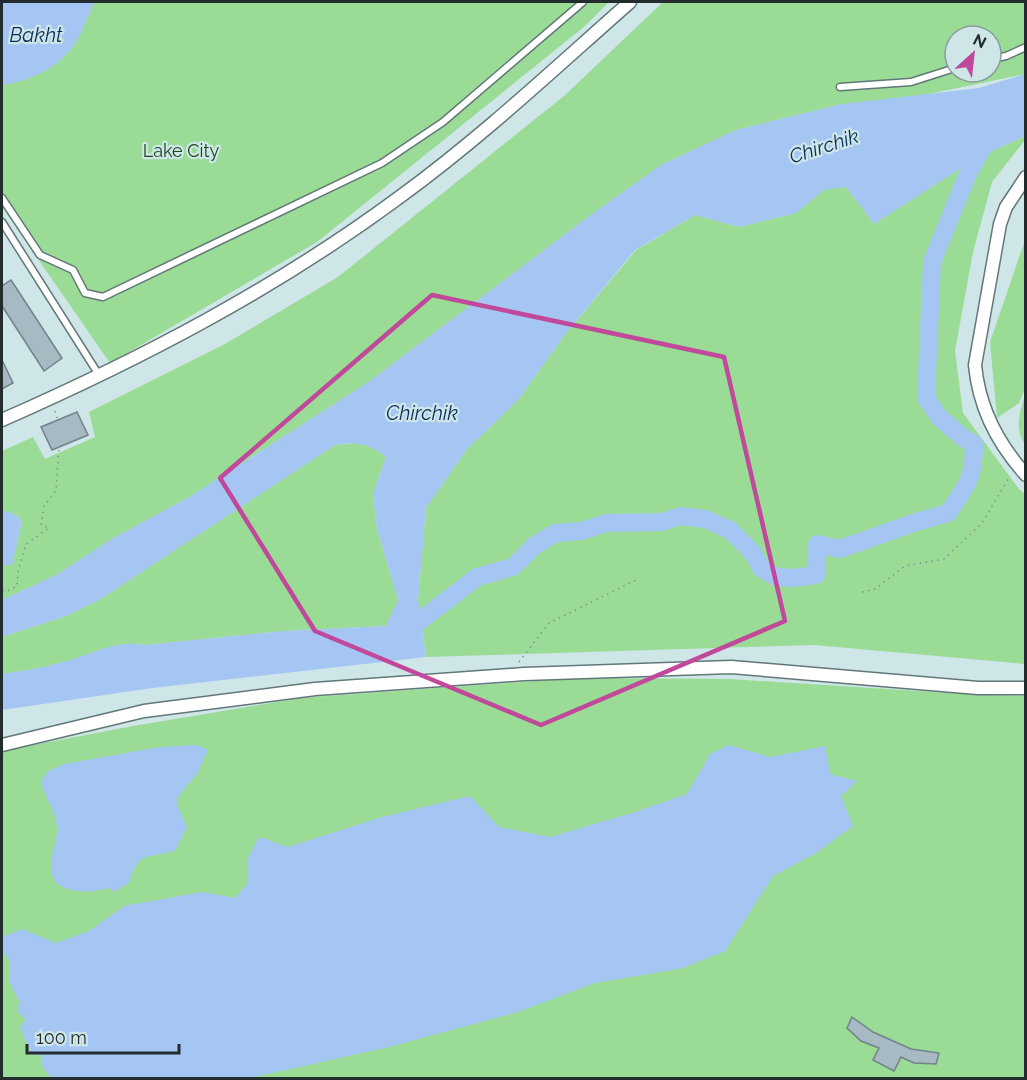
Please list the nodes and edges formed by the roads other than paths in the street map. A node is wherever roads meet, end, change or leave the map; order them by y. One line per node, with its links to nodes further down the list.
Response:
1 (583, 2): 8 (lane)
2 (630, 2): 10 (street)
3 (1026, 47): 4 (lane)
4 (1003, 57)
5 (943, 72): 6 (lane)
6 (840, 87)
7 (1026, 177): 12 (street)
8 (2, 198)
9 (2, 222): 10 (lane)
10 (99, 376): 11 (street)
11 (2, 420)
12 (1026, 475)
13 (1026, 688): 14 (street)
14 (2, 745)

